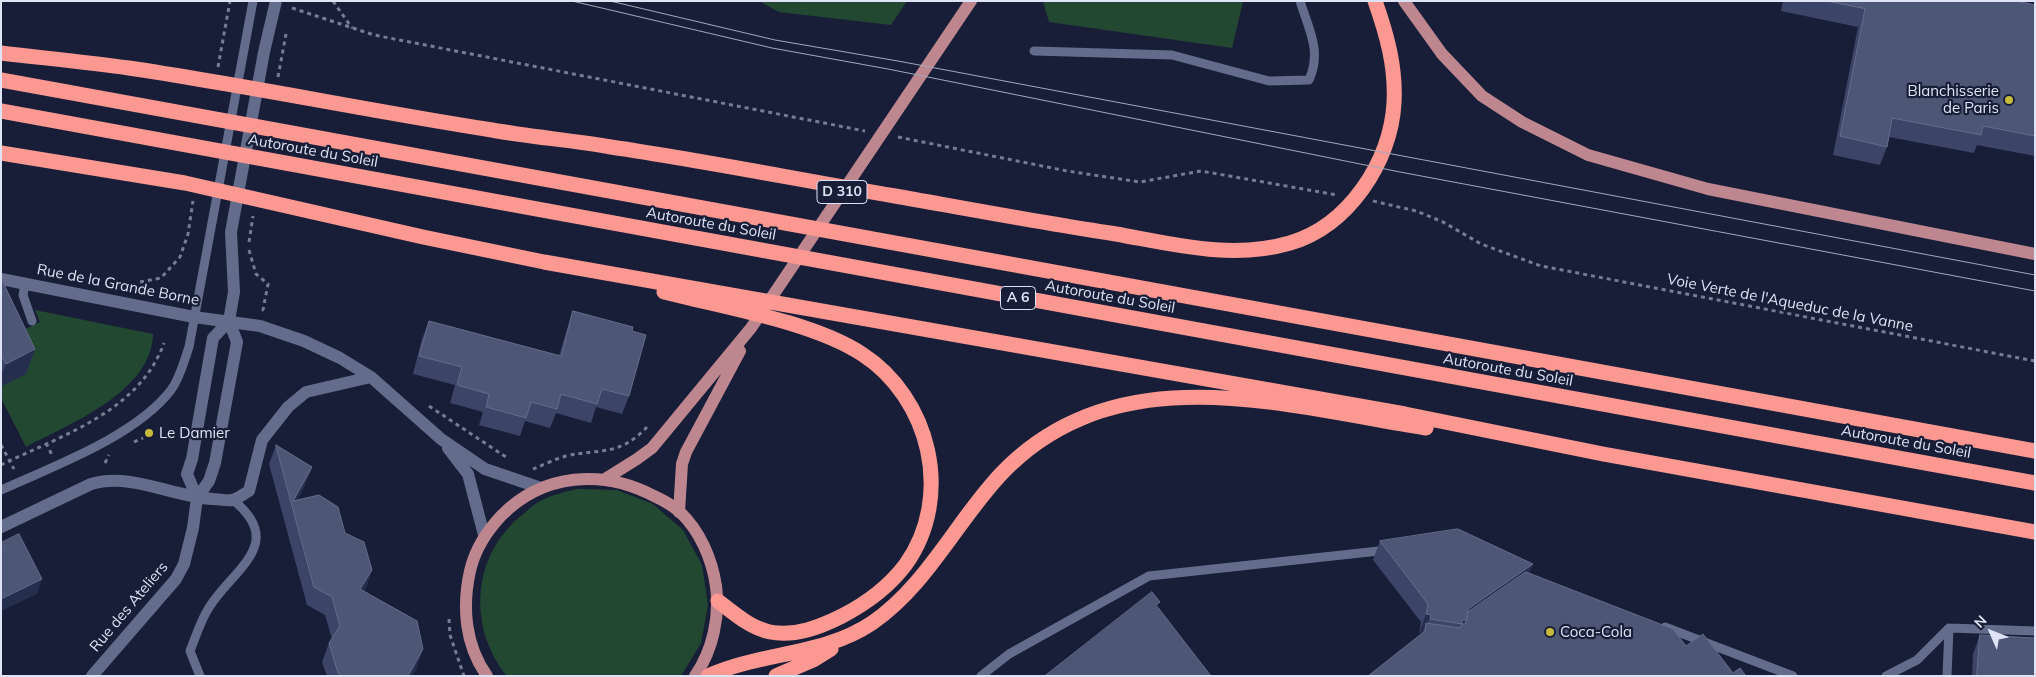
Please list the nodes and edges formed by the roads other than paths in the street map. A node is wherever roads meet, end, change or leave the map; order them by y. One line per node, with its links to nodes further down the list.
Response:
1 (253, 1): 16 (lane)
2 (276, 1): 18 (street)
3 (971, 1): 19 (main road, D 310)
4 (1300, 1): 7 (lane)
5 (1375, 1): 8 (highway)
6 (1404, 1): 12 (main road)
7 (1034, 50)
8 (1, 53)
9 (1, 80): 22 (highway, Autoroute du Soleil / A 6)
10 (1, 111): 25 (highway, Autoroute du Soleil / A 6)
11 (1, 153): 13 (highway)
12 (2035, 254)
13 (544, 262): 23 (highway); 35 (highway)
14 (1, 279): 15 (street, Rue de la Grande Borne)
15 (25, 284): 16 (street, Rue de la Grande Borne); 17 (lane)
16 (194, 317): 18 (street, Rue de la Grande Borne); 27 (lane)
17 (32, 321)
18 (229, 321): 20 (street, Rue de la Grande Borne); 28 (street); 28 (street)
19 (751, 328): 24 (main road, D 310); 30 (main road, D 310)
20 (371, 377): 21 (street, Rue de la Grande Borne); 29 (street)
21 (441, 438): 26 (street); 33 (street)
22 (2035, 451)
23 (1604, 454): 32 (highway); 39 (highway)
24 (605, 478): 26 (main road); 30 (main road)
25 (2035, 483)
26 (541, 488): 33 (main road)
27 (1, 490)
28 (197, 498): 29 (street); 31 (street); 40 (street, Rue des Ateliers)
29 (233, 500): 41 (lane)
30 (680, 512): 35 (main road)
31 (1, 527)
32 (2035, 532)
33 (484, 535): 42 (main road)
34 (1401, 548): 46 (lane)
35 (718, 601): 43 (main road)
36 (1659, 624): 47 (lane)
37 (1949, 628): 38 (lane); 48 (lane); 49 (lane)
38 (2035, 631)
39 (856, 633): 44 (highway); 45 (highway)
40 (92, 676)
41 (200, 676)
42 (487, 676)
43 (695, 676)
44 (708, 676)
45 (776, 676)
46 (981, 676)
47 (1793, 676)
48 (1886, 676)
49 (1947, 676)

